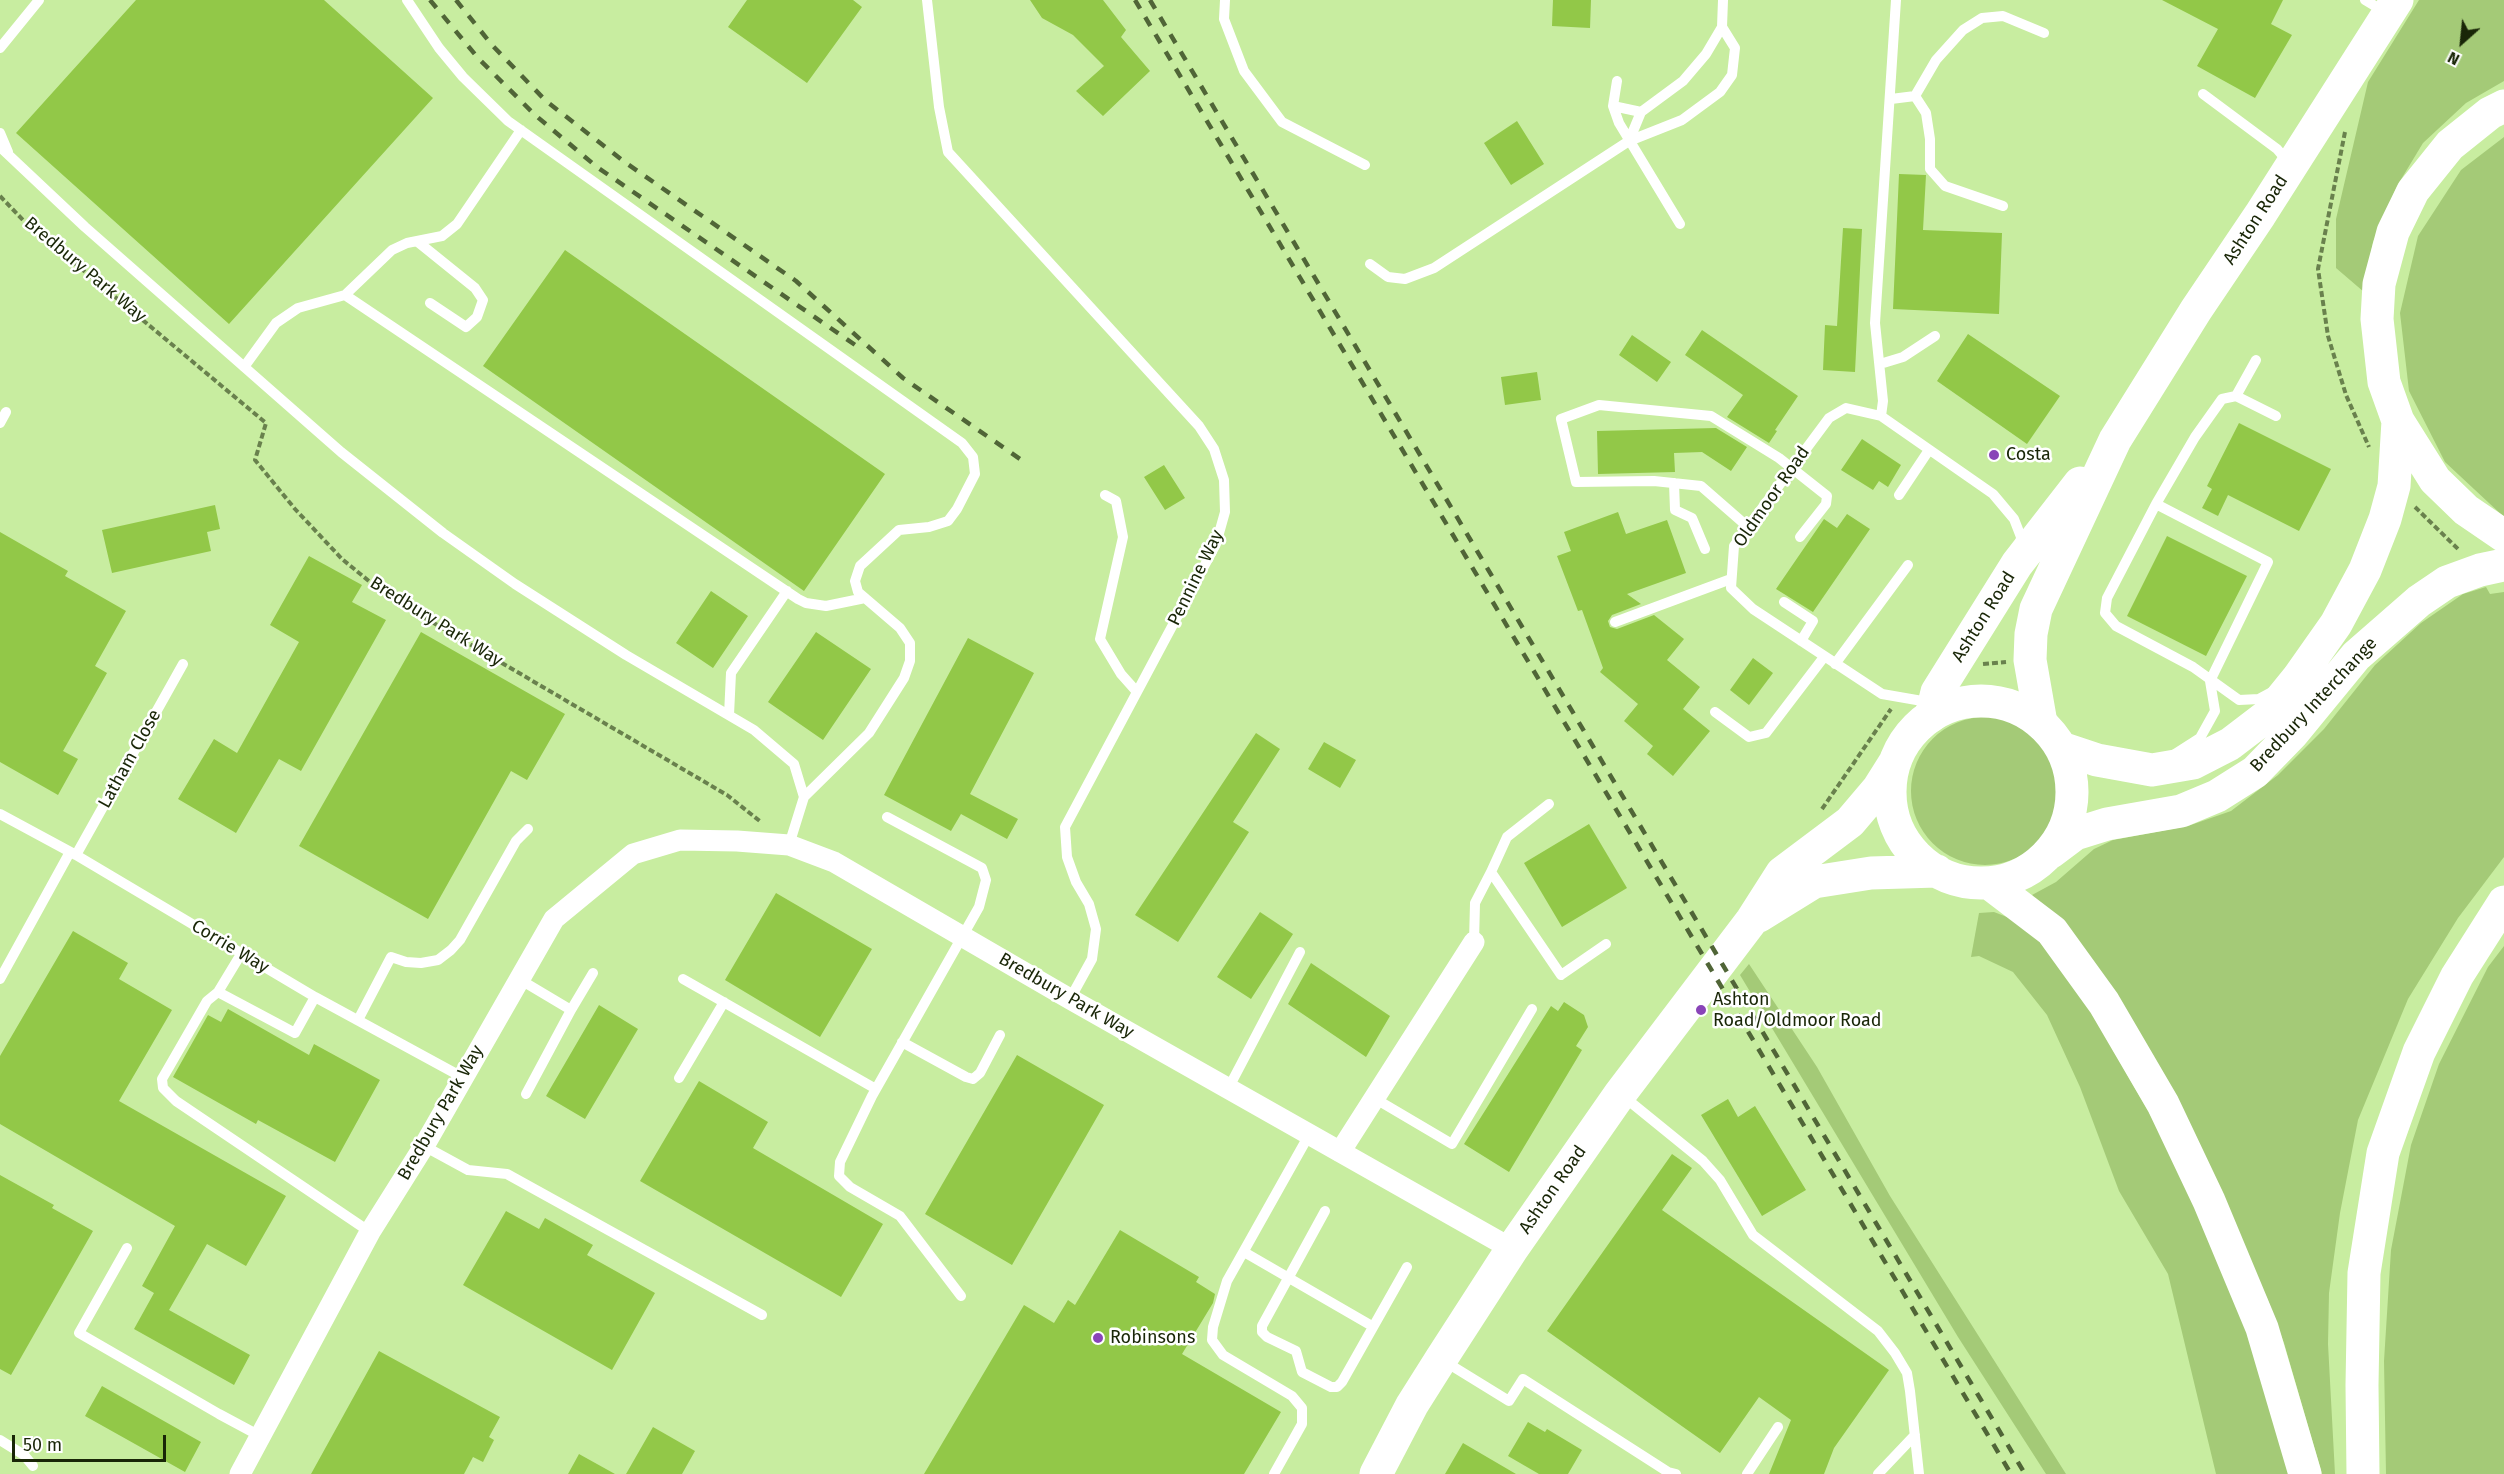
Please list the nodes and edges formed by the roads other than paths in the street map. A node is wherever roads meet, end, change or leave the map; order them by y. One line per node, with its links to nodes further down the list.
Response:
1 (39, 0): 10 (lane)
2 (407, 0): 18 (lane)
3 (927, 0): 66 (lane, Pennine Way)
4 (1225, 0): 23 (lane)
5 (1723, 0): 8 (lane)
6 (1896, 0): 14 (lane)
7 (2383, 4): 24 (main road, Ashton Road)
8 (1722, 27): 17 (lane); 20 (lane)
9 (2044, 33): 13 (lane)
10 (0, 48)
11 (1617, 81): 15 (lane)
12 (2203, 94): 24 (lane)
13 (1915, 96): 14 (lane); 25 (lane)
14 (1891, 99): 33 (lane)
15 (1613, 106): 17 (lane); 20 (lane)
16 (2504, 106): 39 (main road, Bredbury Interchange)
17 (1641, 112): 20 (lane)
18 (521, 130): 27 (lane); 57 (lane)
19 (0, 133): 22 (lane)
20 (1629, 141): 26 (lane); 28 (lane)
21 (0, 147): 22 (lane)
22 (9, 155): 34 (lane)
23 (1365, 165)
24 (2291, 166): 41 (main road, Ashton Road)
25 (2003, 206)
26 (1680, 225)
27 (418, 243): 29 (lane); 30 (lane)
28 (1370, 264)
29 (345, 295): 34 (lane); 56 (lane)
30 (430, 303)
31 (1935, 336): 33 (lane)
32 (2256, 360): 35 (lane)
33 (1880, 364): 37 (lane)
34 (244, 367): 69 (lane)
35 (2236, 396): 38 (lane); 47 (lane)
36 (6, 412): 40 (lane)
37 (1881, 416): 42 (lane, Oldmoor Road); 43 (lane, Oldmoor Road)
38 (2276, 416)
39 (2398, 421): 49 (main road, Bredbury Interchange); 64 (main road, Bredbury Interchange)
40 (0, 423)
41 (2115, 440): 52 (main road, Ashton Road); 70 (main road, Ashton Road)
42 (1929, 450): 46 (lane); 52 (lane, Oldmoor Road)
43 (1792, 467): 44 (lane); 48 (lane, Oldmoor Road); 50 (lane)
44 (1674, 483): 48 (lane); 51 (lane)
45 (1105, 495): 66 (lane)
46 (1899, 495)
47 (2156, 504): 65 (lane); 65 (lane)
48 (1748, 527): 55 (lane, Oldmoor Road)
49 (2504, 536)
50 (1800, 537)
51 (1704, 549)
52 (2017, 564): 67 (main road, Ashton Road)
53 (1908, 565): 63 (lane)
54 (2504, 565): 80 (main road, Bredbury Interchange)
55 (1731, 579): 59 (lane); 60 (lane)
56 (787, 591): 57 (lane); 69 (lane)
57 (865, 598): 73 (lane)
58 (1784, 602): 60 (lane)
59 (1615, 622)
60 (1801, 641): 61 (lane)
61 (1824, 657): 63 (lane); 68 (lane)
62 (183, 664): 79 (lane, Latham Close)
63 (1835, 664): 67 (lane)
64 (2298, 678): 65 (lane); 72 (main road, Bredbury Interchange)
65 (2210, 681): 72 (lane)
66 (1137, 692): 97 (lane, Pennine Way)
67 (1943, 707): 70 (main road, Bredbury Interchange); 71 (main road, Bredbury Interchange)
68 (1715, 712)
69 (729, 715): 73 (lane)
70 (2051, 736): 72 (main road, Bredbury Interchange); 80 (main road, Bredbury Interchange)
71 (1895, 762): 81 (main road, Bredbury Interchange); 85 (main road, Ashton Road)
72 (2152, 770)
73 (804, 796): 78 (lane)
74 (1549, 804): 82 (lane)
75 (0, 814): 79 (lane, Corrie Way)
76 (887, 817): 86 (lane)
77 (528, 829): 101 (lane)
78 (789, 845): 86 (street, Bredbury Park Way); 93 (street, Bredbury Park Way)
79 (73, 853): 90 (lane, Corrie Way); 92 (lane, Latham Close)
80 (2048, 854): 83 (main road, Bredbury Interchange)
81 (1937, 871): 83 (main road, Bredbury Interchange); 85 (main road, Ashton Road)
82 (1491, 872): 87 (lane); 88 (lane)
83 (1989, 883): 137 (main road)
84 (2504, 902): 138 (main road)
85 (1752, 920): 109 (main road, Ashton Road)
86 (963, 938): 97 (street, Bredbury Park Way); 103 (lane)
87 (1474, 942): 110 (street)
88 (1606, 944)
89 (1300, 952): 107 (lane)
90 (241, 954): 95 (lane); 96 (lane, Corrie Way)
91 (593, 973): 100 (lane)
92 (0, 979)
93 (519, 979): 100 (lane); 104 (street, Bredbury Park Way)
94 (683, 979): 98 (lane)
95 (218, 992): 96 (lane); 115 (lane)
96 (315, 997): 101 (lane, Corrie Way)
97 (1070, 999): 107 (street, Bredbury Park Way)
98 (724, 1002): 105 (lane); 106 (lane)
99 (1532, 1009): 110 (lane)
100 (571, 1010): 108 (lane)
101 (358, 1020): 104 (lane, Corrie Way)
102 (1000, 1035): 103 (lane)
103 (902, 1042): 106 (lane)
104 (462, 1077): 112 (street, Bredbury Park Way)
105 (679, 1078)
106 (876, 1089): 121 (lane)
107 (1228, 1089): 111 (street, Bredbury Park Way)
108 (526, 1094)
109 (1620, 1094): 117 (main road, Ashton Road); 126 (lane)
110 (1374, 1098): 113 (street)
111 (1309, 1135): 113 (street, Bredbury Park Way); 118 (lane)
112 (424, 1146): 115 (street, Bredbury Park Way); 122 (lane)
113 (1340, 1152): 117 (street, Bredbury Park Way)
114 (1325, 1211): 120 (lane)
115 (370, 1232): 127 (street, Bredbury Park Way)
116 (127, 1248): 127 (lane)
117 (1512, 1249): 124 (main road, Ashton Road)
118 (1244, 1252): 120 (lane); 131 (lane)
119 (1407, 1267): 123 (lane)
120 (1287, 1277): 123 (lane); 123 (lane)
121 (961, 1296)
122 (762, 1315)
123 (1372, 1326)
124 (1442, 1359): 132 (main road, Ashton Road); 133 (lane)
125 (1778, 1426): 134 (lane)
126 (1915, 1435): 135 (lane); 136 (lane)
127 (260, 1436): 130 (street, Bredbury Park Way)
128 (0, 1440): 129 (lane)
129 (33, 1466)
130 (240, 1474)
131 (1274, 1474)
132 (1376, 1474)
133 (1676, 1474)
134 (1747, 1474)
135 (1878, 1474)
136 (1919, 1474)
137 (2306, 1474)
138 (2363, 1474)

